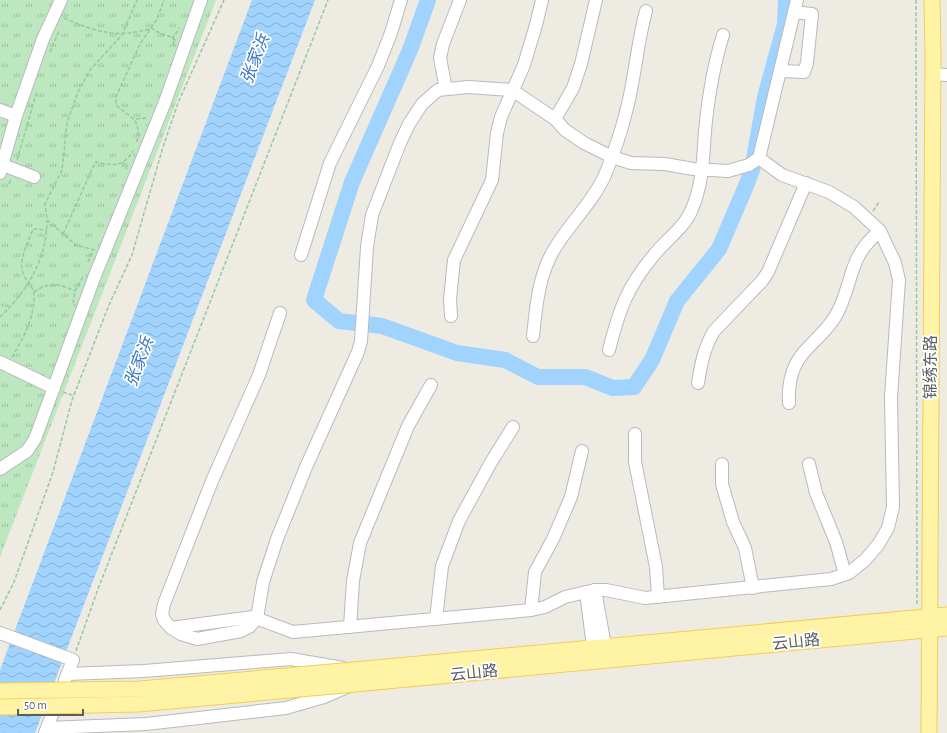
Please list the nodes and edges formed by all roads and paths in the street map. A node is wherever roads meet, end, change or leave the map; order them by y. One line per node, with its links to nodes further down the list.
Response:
1 (61, 0): 30 (street)
2 (137, 0): 20 (path)
3 (164, 0): 18 (path)
4 (201, 0): 22 (street)
5 (224, 0): 69 (path)
6 (328, 0): 79 (path)
7 (400, 0): 45 (street)
8 (460, 0): 27 (street)
9 (542, 0): 28 (street)
10 (596, 0): 31 (street)
11 (916, 0): 74 (path)
12 (932, 0): 25 (main road, 锦绣东路)
13 (796, 6): 24 (street); 24 (street)
14 (646, 11): 32 (street)
15 (67, 12): 16 (path)
16 (64, 18): 17 (path); 20 (path)
17 (62, 24)
18 (152, 28): 20 (path); 22 (path); 43 (path)
19 (59, 30): 23 (path)
20 (122, 34): 40 (path)
21 (723, 36): 36 (street)
22 (184, 47): 44 (street)
23 (49, 55)
24 (782, 71): 33 (street)
25 (940, 75): 74 (main road, 锦绣东路)
26 (37, 88): 35 (path)
27 (446, 89): 28 (street); 72 (street)
28 (512, 90): 31 (street); 50 (street)
29 (0, 110): 30 (street)
30 (16, 116): 34 (street)
31 (555, 119): 32 (street)
32 (612, 157): 36 (street); 52 (street)
33 (755, 161): 36 (street); 39 (street)
34 (1, 169): 35 (street)
35 (14, 170): 37 (street); 38 (path)
36 (703, 170): 53 (street)
37 (34, 177)
38 (9, 184)
39 (806, 184): 42 (street); 55 (street)
40 (47, 220): 43 (path); 46 (path)
41 (47, 230): 46 (path)
42 (880, 231): 58 (street); 65 (street)
43 (63, 234): 44 (path)
44 (105, 250): 57 (street)
45 (301, 255)
46 (28, 284): 48 (path); 51 (path)
47 (75, 291): 48 (path)
48 (34, 292): 54 (path)
49 (280, 313): 72 (street)
50 (451, 316)
51 (0, 317)
52 (533, 336)
53 (609, 350)
54 (4, 364): 57 (street)
55 (698, 383)
56 (431, 385): 75 (street)
57 (54, 388): 64 (street)
58 (789, 403)
59 (513, 427): 73 (street)
60 (635, 434): 68 (street)
61 (582, 451): 70 (street)
62 (722, 464): 66 (street)
63 (809, 464): 65 (street)
64 (0, 469)
65 (846, 574): 66 (street)
66 (753, 588): 68 (street)
67 (590, 591): 68 (street); 70 (street); 78 (street)
68 (658, 597)
69 (0, 610)
70 (532, 610): 73 (street)
71 (947, 616): 74 (main road, 云山路)
72 (257, 618): 75 (street)
73 (436, 619): 75 (street)
74 (926, 621): 76 (main road, 云山路); 78 (main road, 云山路); 81 (main road, 云山路); 85 (main road, 锦绣东路)
75 (350, 627)
76 (947, 628)
77 (4, 634): 79 (street)
78 (599, 647): 81 (main road, 云山路)
79 (68, 658): 80 (street)
80 (68, 674): 81 (street); 84 (street)
81 (354, 677): 82 (main road, 云山路, bridge); 83 (main road, 云山路, bridge); 84 (street)
82 (0, 691)
83 (0, 707)
84 (46, 730)
85 (929, 733)

